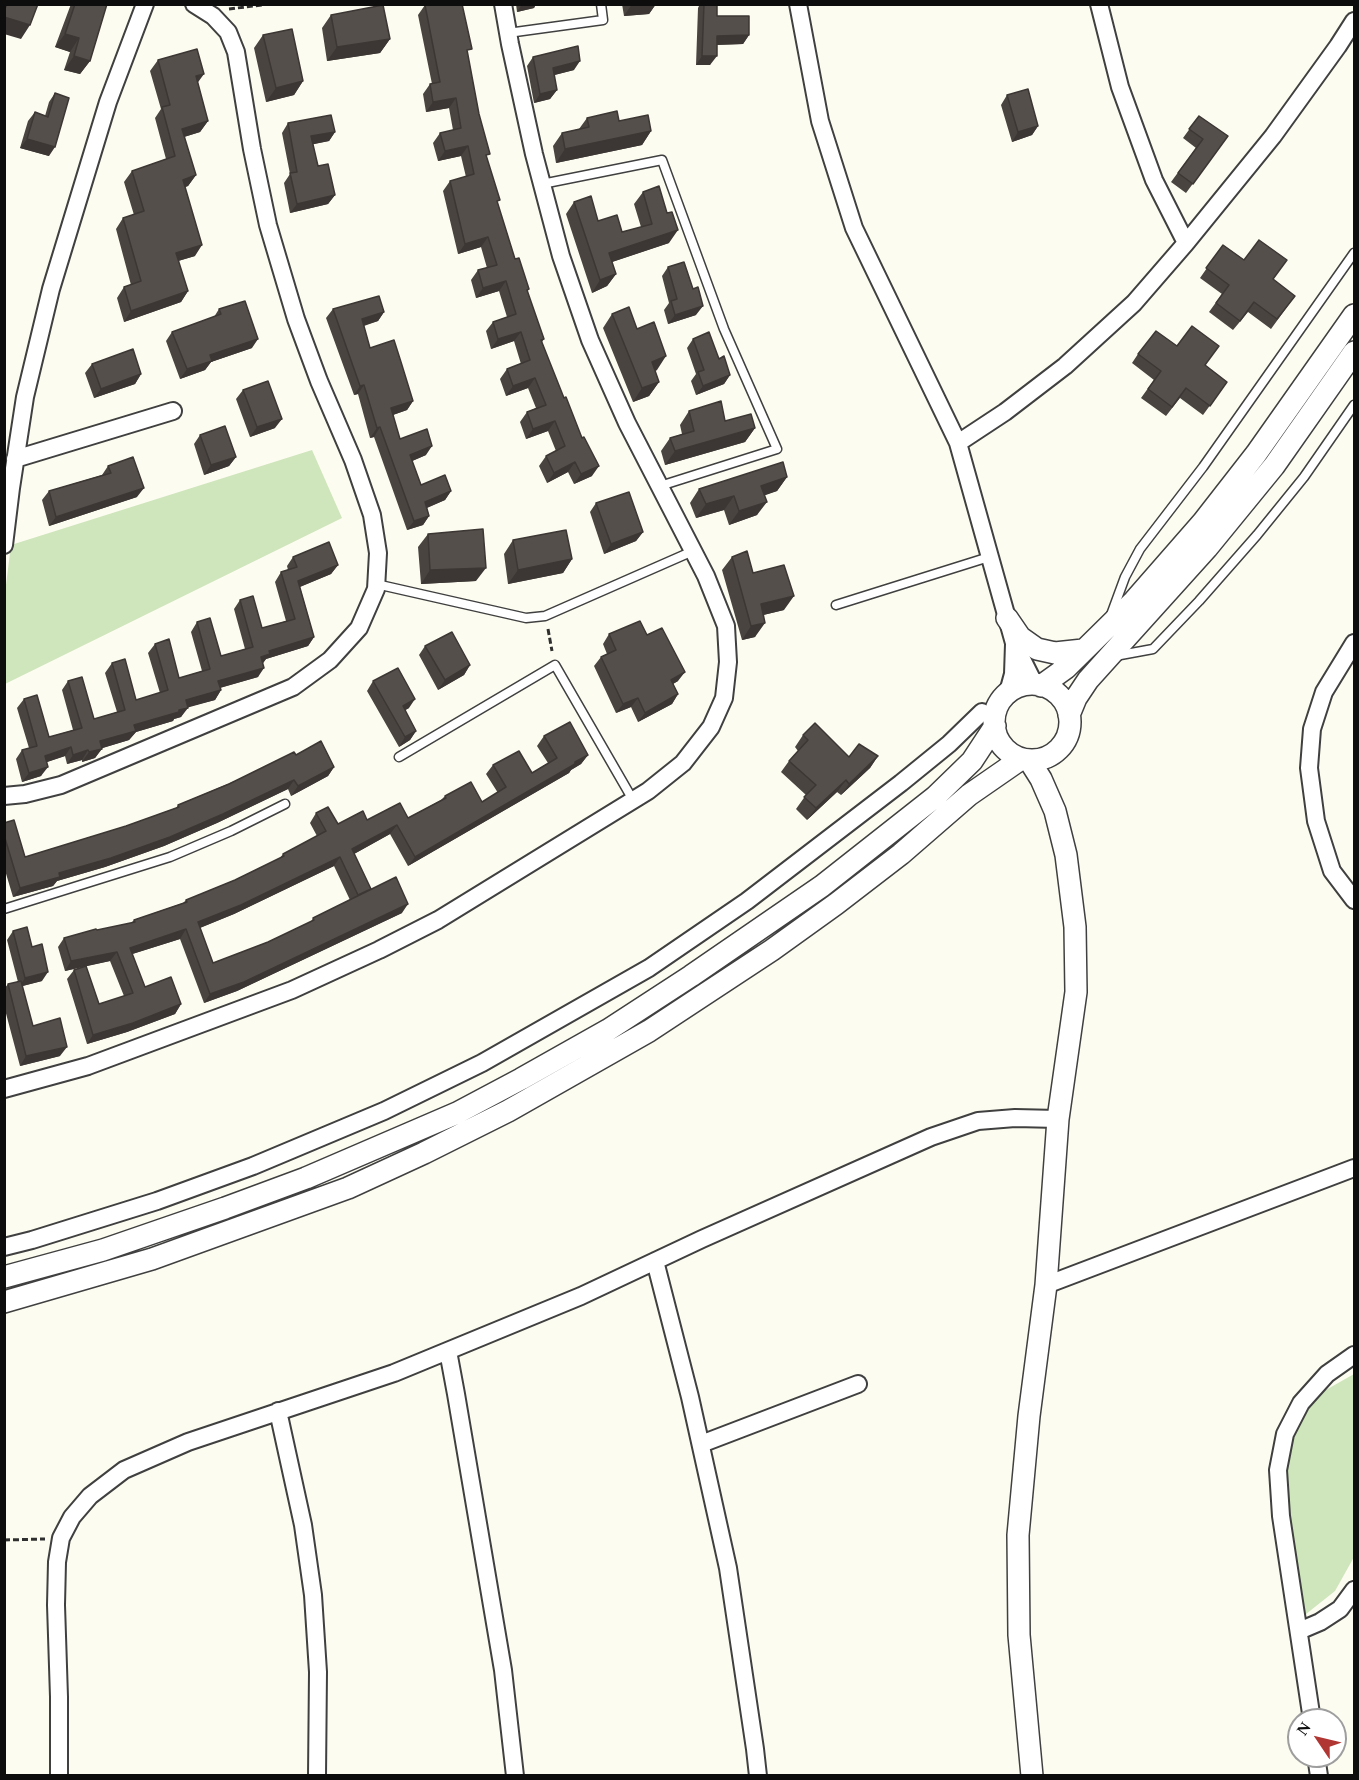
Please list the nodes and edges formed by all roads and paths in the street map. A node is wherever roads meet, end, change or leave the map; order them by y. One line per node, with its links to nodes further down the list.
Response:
1 (145, 4): 18 (street)
2 (269, 4): 7 (path)
3 (503, 4): 9 (street)
4 (601, 4): 9 (lane)
5 (798, 4): 17 (street)
6 (1099, 4): 11 (street)
7 (200, 8): 23 (street)
8 (1354, 21): 11 (street)
9 (508, 33): 10 (street)
10 (542, 184): 19 (street); 19 (lane)
11 (1186, 243): 17 (street)
12 (1354, 253): 27 (lane)
13 (1354, 315): 27 (street)
14 (1354, 352): 31 (street)
15 (1354, 405): 31 (lane)
16 (173, 411): 18 (street)
17 (958, 443): 22 (street)
18 (15, 459): 20 (street)
19 (660, 486): 21 (street)
20 (4, 545)
21 (693, 551): 25 (lane); 42 (street)
22 (989, 557): 24 (lane); 26 (street)
23 (376, 584): 25 (lane); 41 (street)
24 (836, 605)
25 (545, 616): 32 (path)
26 (1008, 618): 28 (street); 30 (street)
27 (1107, 627): 30 (street)
28 (1014, 643): 33 (street); 34 (street)
29 (1354, 643): 45 (street)
30 (1083, 650): 33 (street)
31 (1109, 657): 35 (street)
32 (555, 665): 38 (lane); 42 (lane)
33 (1038, 686): 34 (street); 35 (street)
34 (1006, 696): 36 (street)
35 (1069, 715): 37 (street)
36 (988, 719): 39 (street); 50 (street); 52 (street)
37 (1059, 749): 39 (street); 44 (street)
38 (399, 757)
39 (1025, 759): 40 (street); 44 (street)
40 (990, 780): 44 (street); 54 (street)
41 (4, 796)
42 (633, 800): 47 (street)
43 (285, 804): 46 (lane)
44 (1053, 808): 48 (street)
45 (1354, 900)
46 (4, 909)
47 (4, 1089)
48 (1058, 1119): 51 (street); 53 (street)
49 (1354, 1168): 53 (street)
50 (4, 1247)
51 (655, 1261): 55 (street); 59 (street)
52 (4, 1277)
53 (1046, 1285): 69 (street)
54 (4, 1302)
55 (448, 1351): 58 (street); 67 (street)
56 (1354, 1355): 63 (street)
57 (858, 1384): 59 (street)
58 (278, 1411): 60 (street); 66 (street)
59 (701, 1444): 68 (street)
60 (62, 1538): 61 (path); 65 (street)
61 (4, 1540)
62 (1354, 1590): 63 (street)
63 (1299, 1631): 64 (street)
64 (1310, 1708)
65 (58, 1776)
66 (317, 1776)
67 (515, 1776)
68 (758, 1776)
69 (1032, 1776)

